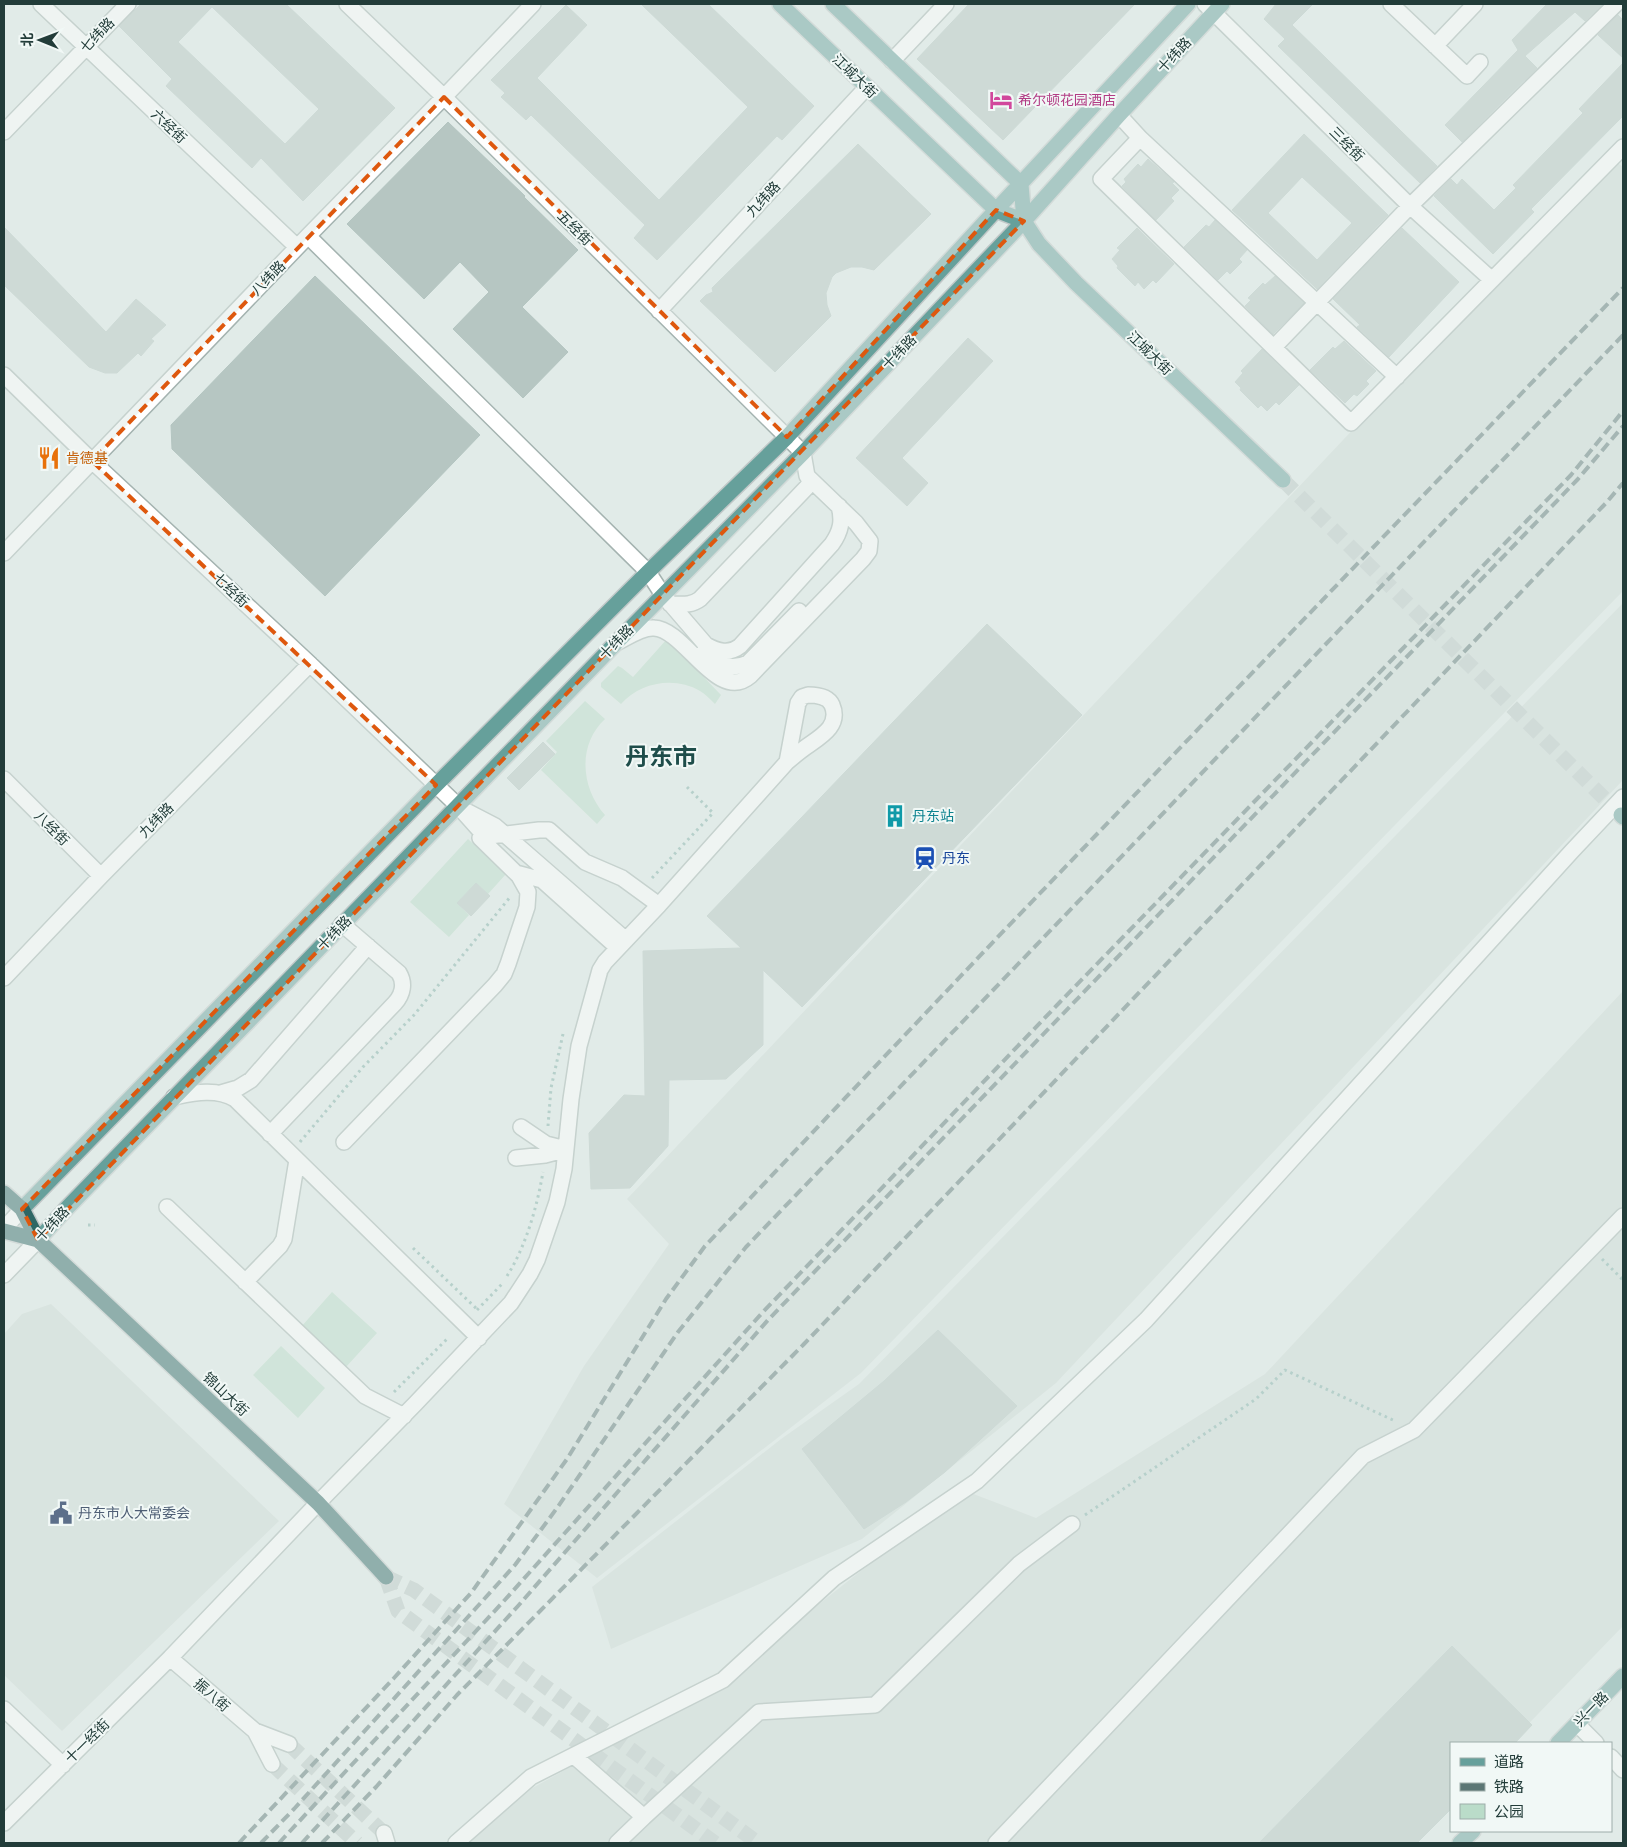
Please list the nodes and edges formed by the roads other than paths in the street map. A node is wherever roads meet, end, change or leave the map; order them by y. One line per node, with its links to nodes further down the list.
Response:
1 (41, 4): 14 (street, 六经街)
2 (128, 4): 14 (street, 七纬路)
3 (346, 4): 18 (street, 五经街)
4 (532, 4): 18 (street, 八纬路)
5 (780, 4): 17 (main road, 江城大街)
6 (832, 4): 15 (main road)
7 (946, 4): 15 (street)
8 (1188, 4): 23 (main road, 十纬路)
9 (1391, 4): 13 (street)
10 (1475, 4): 13 (street)
11 (1616, 4): 24 (street)
12 (1213, 7): 19 (main road, 十纬路); 24 (street, 三经街)
13 (1435, 46): 16 (street)
14 (86, 47): 20 (street, 七纬路); 28 (street, 六经街)
15 (892, 61): 23 (main road)
16 (1480, 62)
17 (867, 87): 25 (main road, 江城大街); 31 (street, 九纬路)
18 (444, 97): 27 (street, 八纬路); 31 (street, 五经街)
19 (1119, 115): 21 (street); 26 (main road, 十纬路)
20 (4, 132)
21 (1140, 138): 30 (street); 32 (street)
22 (1623, 147): 29 (street)
23 (1021, 184): 25 (main road, 十纬路); 26 (main road)
24 (1410, 206): 29 (street, 三经街); 30 (street)
25 (996, 210): 26 (main road, 江城大街); 35 (main road, 十纬路)
26 (1024, 221): 36 (main road, 十纬路); 39 (main road, 江城大街)
27 (308, 236): 28 (street, 八纬路); 42 (street)
28 (297, 247): 37 (street, 八纬路)
29 (1492, 280): 34 (street)
30 (1317, 302): 32 (street); 34 (street)
31 (659, 311): 35 (street, 五经街)
32 (1275, 346): 34 (street)
33 (4, 375): 37 (street, 七经街)
34 (1397, 377)
35 (787, 437): 36 (street, 五经街); 42 (main road, 十纬路)
36 (803, 452): 38 (street); 43 (main road, 十纬路)
37 (92, 461): 41 (street, 八纬路); 45 (street, 七经街)
38 (809, 478): 40 (street); 43 (street)
39 (1283, 480)
40 (839, 506): 43 (street); 44 (street)
41 (4, 553)
42 (648, 572): 43 (street); 48 (main road, 十纬路)
43 (666, 599): 44 (main road, 十纬路)
44 (616, 643): 50 (main road, 十纬路)
45 (310, 664): 48 (street, 七经街); 54 (street, 九纬路)
46 (787, 762): 55 (street, 十一经街)
47 (4, 779): 54 (street, 八经街)
48 (436, 785): 50 (street, 七经街); 70 (main road, 十纬路)
49 (1623, 797): 89 (street)
50 (458, 806): 51 (street); 52 (street); 56 (main road, 十纬路)
51 (483, 834): 52 (street); 53 (street)
52 (504, 834): 55 (street); 57 (street)
53 (516, 873): 57 (street); 64 (street)
54 (101, 876): 59 (street, 九纬路)
55 (659, 905): 57 (street, 十一经街)
56 (342, 924): 58 (street); 61 (main road, 十纬路)
57 (622, 944): 65 (street, 十一经街)
58 (368, 946): 60 (street); 63 (street)
59 (4, 978)
60 (221, 1093): 61 (street); 63 (street)
61 (174, 1097): 73 (main road, 十纬路)
62 (521, 1127): 65 (street)
63 (270, 1134): 66 (street)
64 (344, 1142)
65 (566, 1149): 67 (street); 76 (street, 十一经街)
66 (295, 1158): 75 (street); 76 (street)
67 (516, 1158)
68 (4, 1193): 70 (highway, 锦山大街)
69 (167, 1207): 75 (street)
70 (22, 1209): 72 (street, 十纬路); 73 (highway, 锦山大街)
71 (1623, 1216): 99 (street)
72 (4, 1230): 73 (highway, 锦山大街)
73 (38, 1240): 74 (street, 十纬路); 78 (highway, 锦山大街)
74 (4, 1275)
75 (245, 1282): 77 (street)
76 (479, 1338): 77 (street, 十一经街)
77 (404, 1416): 78 (street, 十一经街)
78 (318, 1503): 80 (highway, 锦山大街); 81 (street, 十一经街)
79 (1072, 1524): 94 (street)
80 (386, 1577)
81 (170, 1658): 85 (street, 振八街); 92 (street, 十一经街)
82 (1623, 1676): 84 (main road, 兴一路)
83 (4, 1709): 92 (street)
84 (1577, 1724): 86 (main road, 兴一路); 87 (street)
85 (255, 1731): 88 (street, 振八街); 91 (street, 振八街)
86 (1559, 1742)
87 (1595, 1742)
88 (289, 1744)
89 (574, 1756): 94 (street); 97 (street)
90 (1612, 1758): 93 (street)
91 (272, 1764)
92 (63, 1765): 95 (street, 十一经街)
93 (1623, 1770)
94 (644, 1816): 98 (street)
95 (4, 1823)
96 (1471, 1832): 100 (main road)
97 (456, 1843)
98 (617, 1843)
99 (996, 1843)
100 (1460, 1843)

